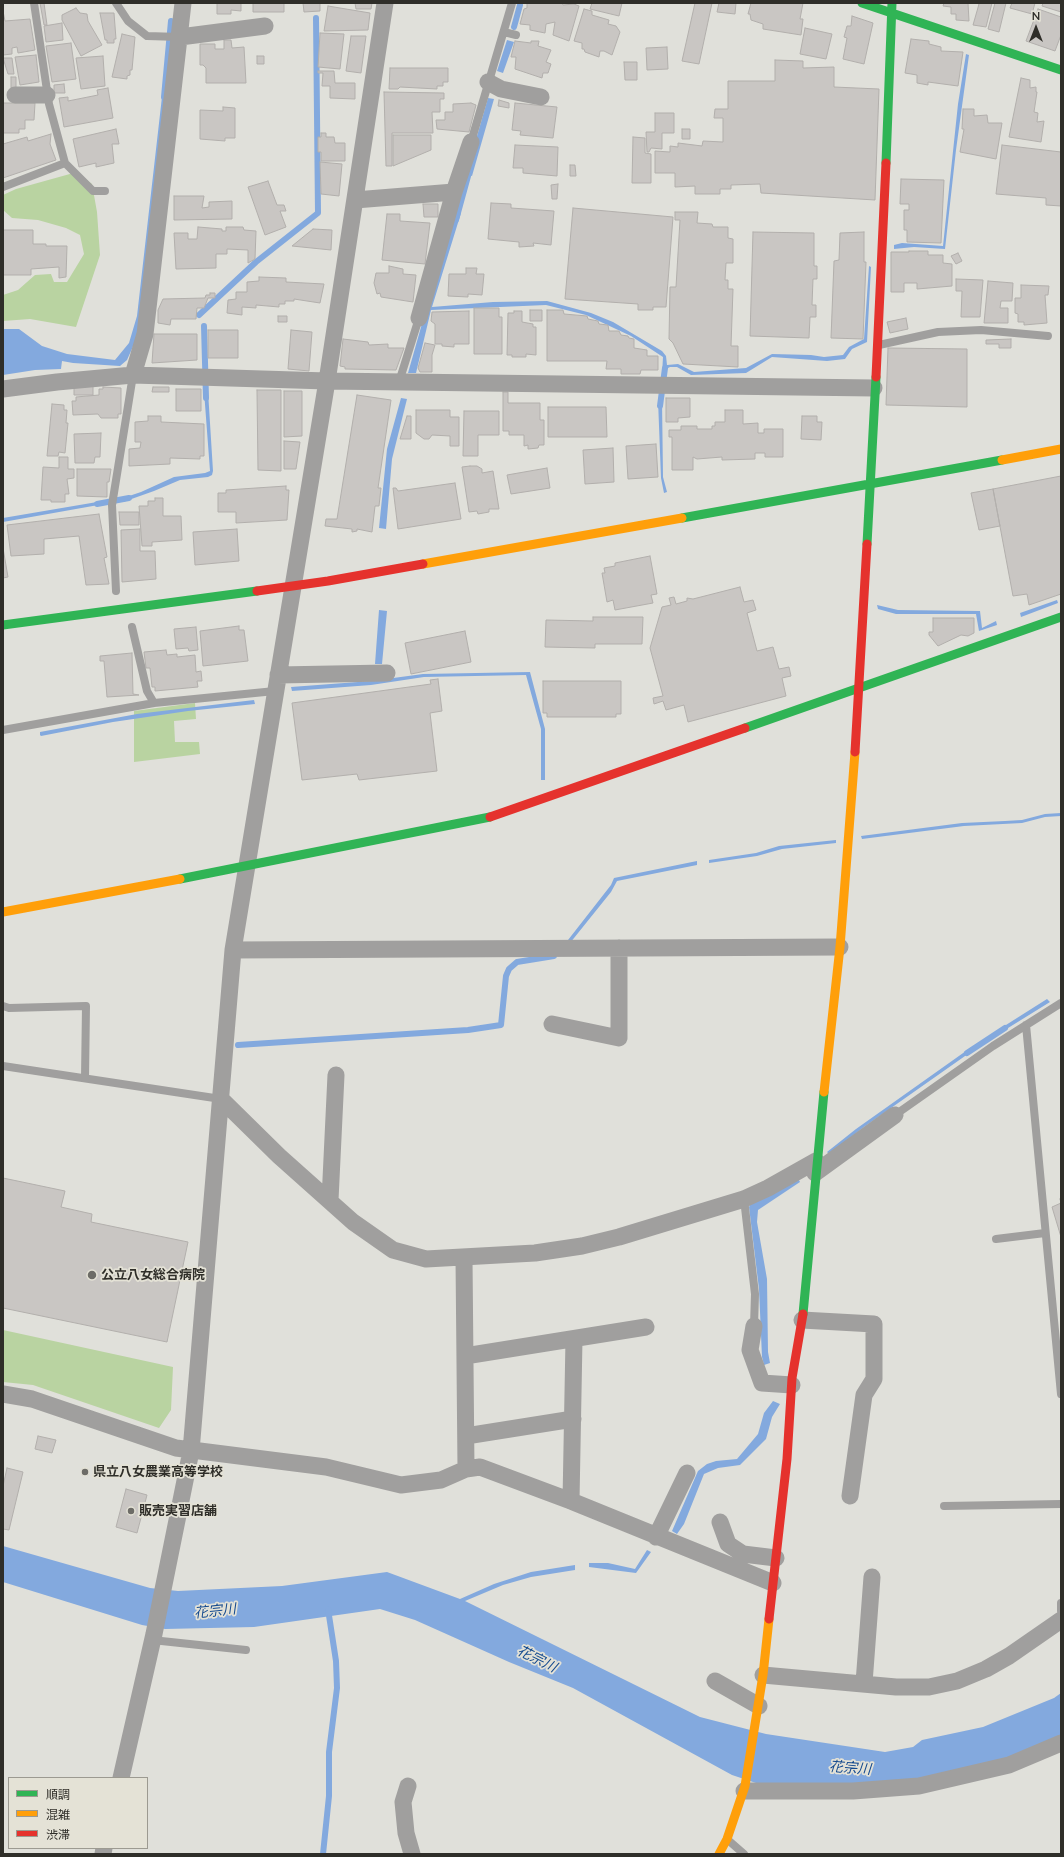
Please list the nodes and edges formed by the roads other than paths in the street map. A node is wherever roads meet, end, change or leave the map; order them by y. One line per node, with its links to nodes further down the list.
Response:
1 (34, 3): 16 (lane)
2 (116, 3): 12 (lane)
3 (183, 3): 12 (street)
4 (385, 3): 23 (street)
5 (512, 3): 10 (lane)
6 (862, 3): 8 (street)
7 (892, 3): 8 (street)
8 (892, 13): 13 (street); 26 (street)
9 (265, 26): 12 (street)
10 (504, 32): 11 (lane); 14 (lane)
11 (516, 35)
12 (180, 37): 27 (street)
13 (1061, 70)
14 (488, 82): 17 (street); 18 (lane)
15 (15, 95): 16 (street)
16 (48, 95): 19 (lane)
17 (541, 97)
18 (471, 142): 22 (street)
19 (65, 163): 20 (lane); 21 (lane)
20 (3, 187)
21 (105, 192)
22 (454, 192): 23 (street); 24 (street)
23 (355, 200): 28 (street)
24 (419, 318): 29 (lane)
25 (1048, 336): 26 (lane)
26 (876, 346): 30 (street)
27 (133, 375): 28 (street); 31 (street); 35 (lane)
28 (327, 380): 29 (street); 34 (street)
29 (399, 382): 30 (street)
30 (874, 388): 33 (street)
31 (3, 389)
32 (1061, 449): 33 (street)
33 (871, 485): 34 (street); 41 (street)
34 (292, 586): 37 (street); 40 (street)
35 (116, 591)
36 (1061, 617): 41 (street)
37 (3, 625)
38 (132, 627): 42 (lane)
39 (387, 673): 40 (street)
40 (276, 683): 42 (lane); 44 (street)
41 (860, 687): 44 (street); 46 (street)
42 (154, 702): 43 (lane)
43 (3, 730)
44 (247, 866): 45 (street); 48 (street)
45 (3, 912)
46 (840, 947): 47 (street); 58 (street)
47 (619, 948): 48 (street); 51 (street)
48 (233, 950): 56 (street)
49 (1061, 1003): 52 (lane)
50 (3, 1006): 55 (lane)
51 (552, 1024)
52 (1026, 1024): 57 (lane); 61 (lane)
53 (3, 1066): 55 (lane)
54 (336, 1075): 60 (street)
55 (85, 1078): 56 (lane)
56 (221, 1099): 60 (street); 74 (street)
57 (895, 1115): 58 (street)
58 (815, 1167): 59 (street); 64 (street)
59 (744, 1199): 63 (street); 65 (lane)
60 (330, 1200): 63 (street)
61 (1046, 1233): 62 (lane); 71 (lane)
62 (996, 1240)
63 (464, 1258): 68 (street)
64 (802, 1320): 69 (street); 77 (street)
65 (754, 1326): 69 (street)
66 (646, 1328): 67 (street)
67 (574, 1339): 68 (street); 72 (street)
68 (465, 1356): 73 (street)
69 (792, 1385): 83 (street)
70 (3, 1394): 74 (street)
71 (1061, 1394)
72 (573, 1419): 73 (street); 78 (street)
73 (466, 1436): 75 (street)
74 (191, 1451): 75 (street); 89 (street)
75 (466, 1469): 78 (street)
76 (687, 1473): 82 (street)
77 (850, 1496)
78 (571, 1501): 82 (street)
79 (1061, 1504): 80 (lane)
80 (944, 1506)
81 (720, 1522): 83 (street)
82 (656, 1536): 85 (street)
83 (776, 1558): 85 (street)
84 (872, 1577): 93 (street)
85 (773, 1583): 91 (street)
86 (1061, 1603): 87 (lane)
87 (1061, 1611)
88 (1061, 1620): 93 (street)
89 (153, 1637): 90 (lane); 96 (street)
90 (246, 1650)
91 (763, 1675): 93 (street); 94 (street)
92 (715, 1681): 94 (street)
93 (864, 1683)
94 (758, 1706): 98 (street)
95 (1061, 1743): 98 (street)
96 (121, 1777)
97 (408, 1786): 100 (street)
98 (744, 1789): 99 (street)
99 (727, 1840): 101 (street); 102 (lane)
100 (412, 1854)
101 (718, 1854)
102 (744, 1854)

